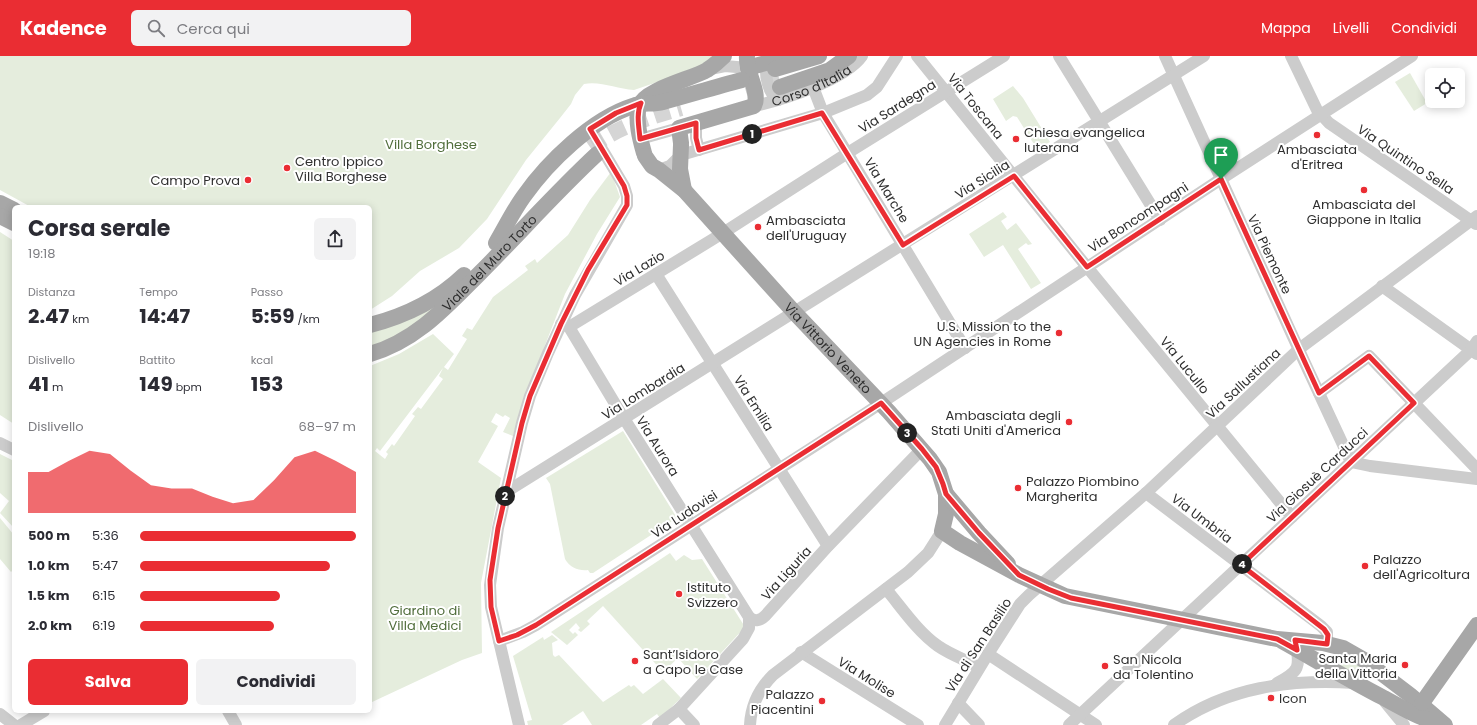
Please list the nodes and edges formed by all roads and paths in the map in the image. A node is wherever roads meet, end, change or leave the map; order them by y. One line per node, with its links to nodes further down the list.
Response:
1 (724, 56): 15 (main road)
2 (790, 56): 17 (main road, Corso d'Italia)
3 (818, 56): 17 (main road)
4 (832, 56): 17 (main road, Corso d'Italia)
5 (849, 56): 17 (main road, Corso d'Italia)
6 (862, 56): 19 (street, Corso d'Italia)
7 (897, 56): 22 (street)
8 (918, 56): 20 (street, Via Toscana)
9 (1004, 56): 20 (street, Via Sardegna)
10 (1059, 56): 24 (street)
11 (1165, 56): 16 (street, Via Piemonte)
12 (1204, 56): 16 (street, Via Sicilia)
13 (1291, 56): 23 (street)
14 (1412, 56): 23 (street, Via Boncompagni)
15 (707, 70): 18 (street, Corso d'Italia); 21 (main road, Corso d'Italia)
16 (1174, 75): 24 (street, Via Sicilia); 33 (street, Via Piemonte)
17 (776, 79): 18 (main road, Corso d'Italia); 18 (street, Corso d'Italia); 19 (street, Corso d'Italia)
18 (747, 82): 21 (main road); 26 (main road, Corso d'Italia); 26 (main road, Corso d'Italia)
19 (813, 87): 22 (street, Via Marche)
20 (947, 92): 30 (street, Via Sardegna); 32 (street, Via Toscana)
21 (641, 103): 25 (main road); 27 (main road)
22 (822, 113): 28 (street); 30 (street, Via Marche)
23 (1321, 116): 33 (street, Via Boncompagni); 39 (street, Via Quintino Sella)
24 (1099, 122): 32 (street, Via Sicilia); 38 (street)
25 (590, 129): 29 (street); 43 (main road)
26 (683, 131): 27 (street, Corso d'Italia); 28 (street); 28 (street); 31 (street); 34 (main road)
27 (643, 149): 31 (main road, Via Vittorio Veneto)
28 (699, 150)
29 (598, 153): 43 (main road); 49 (street)
30 (848, 153): 41 (street, Via Sardegna); 42 (street, Via Marche)
31 (659, 170): 34 (main road, Via Vittorio Veneto)
32 (1014, 176): 42 (street, Via Sicilia); 44 (street, Via Toscana)
33 (1221, 179): 38 (street, Via Boncompagni); 52 (street, Via Piemonte)
34 (684, 190): 41 (main road, Via Vittorio Veneto)
35 (0, 203): 36 (main road)
36 (12, 209)
37 (0, 216): 40 (main road)
38 (1160, 220): 44 (street, Via Boncompagni)
39 (1475, 220): 46 (street, Via Sallustiana)
40 (12, 222)
41 (723, 233): 45 (street, Via Lazio); 47 (main road, Via Vittorio Veneto)
42 (903, 245): 47 (street, Via Sicilia); 50 (street, Via Marche)
43 (499, 247): 48 (main road, Viale del Muro Torto); 53 (main road, Viale del Muro Torto)
44 (1087, 267): 50 (street, Via Boncompagni); 59 (street, Via Lucullo)
45 (656, 274): 49 (street, Via Lazio); 54 (street, Via Emilia)
46 (1382, 286): 51 (street); 52 (street, Via Sallustiana)
47 (794, 312): 54 (street, Via Lombardia); 56 (main road, Via Vittorio Veneto)
48 (372, 324)
49 (565, 325): 58 (street, Via Aurora); 67 (street)
50 (965, 348): 56 (street, Via Boncompagni)
51 (1475, 348): 57 (street, Via Giosuè Carducci)
52 (1299, 349): 55 (street, Via Piemonte); 59 (street, Via Sallustiana)
53 (372, 353)
54 (713, 363): 58 (street, Via Lombardia); 64 (street, Via Emilia)
55 (1319, 393): 57 (street); 63 (street, Via Piemonte)
56 (881, 403): 62 (main road, Via Vittorio Veneto); 64 (street, Via Ludovisi)
57 (1414, 403): 63 (street, Via Giosuè Carducci); 65 (street)
58 (624, 419): 67 (street, Via Lombardia); 71 (street, Via Aurora)
59 (1218, 426): 69 (street, Via Sallustiana); 70 (street, Via Lucullo)
60 (0, 443): 61 (street)
61 (12, 449)
62 (922, 449): 68 (main road, Via Vittorio Veneto); 73 (street, Via Liguria)
63 (1351, 462): 66 (street); 70 (street, Via Giosuè Carducci)
64 (779, 469): 71 (street, Via Ludovisi); 73 (street, Via Emilia)
65 (1477, 469)
66 (1477, 479)
67 (506, 492): 82 (street)
68 (946, 494): 72 (main road, Via Vittorio Veneto); 75 (main road)
69 (1146, 494): 74 (street, Via Umbria); 76 (street, Via Sallustiana)
70 (1292, 517): 74 (street, Via Giosuè Carducci)
71 (692, 525): 78 (street, Via Aurora); 82 (street, Via Ludovisi)
72 (942, 531): 75 (main road); 77 (street, Via Vittorio Veneto)
73 (828, 546): 78 (street, Via Liguria)
74 (1241, 565): 79 (street, Via Giosuè Carducci); 84 (street, Via Umbria)
75 (1019, 575): 76 (main road)
76 (1040, 585): 79 (main road); 86 (street, Via di San Basilio)
77 (886, 589): 81 (street, Via Vittorio Veneto); 81 (street, Via Vittorio Veneto); 88 (street)
78 (749, 617): 94 (street)
79 (1183, 620): 83 (main road); 97 (street, Via Giosuè Carducci)
80 (1477, 625): 93 (main road)
81 (820, 638): 85 (street, Via Vittorio Veneto)
82 (499, 641): 100 (street)
83 (1296, 645): 84 (main road); 87 (main road); 90 (street)
84 (1331, 645): 87 (main road); 93 (main road)
85 (801, 652): 103 (street, Via Vittorio Veneto); 104 (street, Via Molise)
86 (988, 654): 88 (street, Via di San Basilio); 97 (street)
87 (1326, 666): 89 (main road)
88 (979, 667): 92 (street, Via di San Basilio)
89 (1355, 683): 90 (street); 91 (main road)
90 (1273, 685): 109 (street)
91 (1380, 696): 110 (street); 111 (main road)
92 (958, 703): 105 (street, Via di San Basilio); 106 (street)
93 (1422, 704): 111 (main road)
94 (680, 709): 101 (street); 102 (street)
95 (38, 713): 98 (street)
96 (229, 713): 99 (street)
97 (1080, 714): 107 (street, Via Giosuè Carducci); 108 (street)
98 (11, 722)
99 (236, 725)
100 (519, 725)
101 (658, 725)
102 (694, 725)
103 (750, 725)
104 (918, 725)
105 (945, 725)
106 (979, 725)
107 (1069, 725)
108 (1096, 725)
109 (1174, 725)
110 (1404, 725)
111 (1445, 725)

